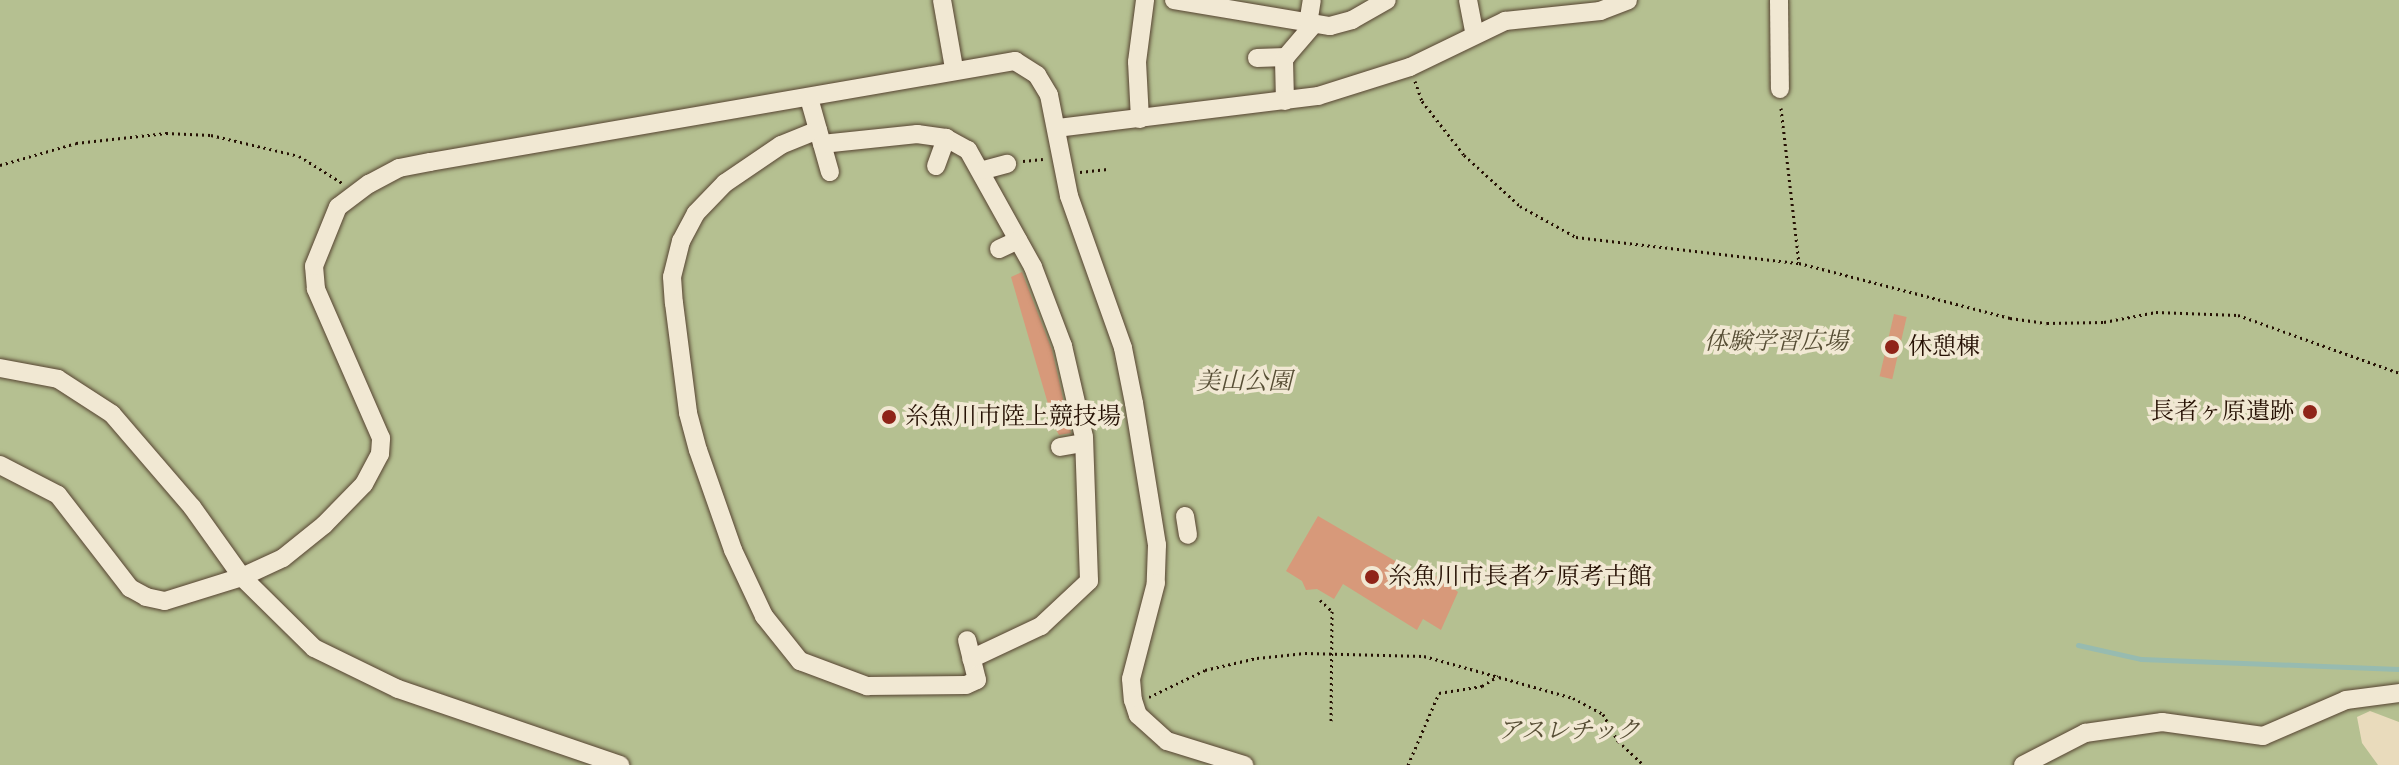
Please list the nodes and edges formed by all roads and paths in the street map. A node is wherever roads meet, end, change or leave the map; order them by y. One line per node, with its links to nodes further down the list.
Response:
1 (942, 0): 14 (street)
2 (1145, 0): 18 (street)
3 (1174, 0): 9 (street)
4 (1312, 0): 9 (street)
5 (1387, 0): 9 (street)
6 (1468, 0): 10 (street)
7 (1628, 0): 10 (street)
8 (1779, 0): 15 (street)
9 (1310, 24): 11 (street)
10 (1474, 31): 13 (street)
11 (1286, 57): 12 (street); 17 (street)
12 (1257, 58)
13 (1410, 67): 17 (street); 33 (path)
14 (954, 68): 16 (street); 19 (street)
15 (1780, 89): 33 (path)
16 (809, 98): 20 (street); 30 (street)
17 (1285, 101): 18 (street)
18 (1140, 119): 19 (street)
19 (1057, 128): 46 (street)
20 (820, 137): 21 (street); 28 (street); 43 (street)
21 (946, 138): 25 (street); 27 (street)
22 (1051, 157): 23 (path)
23 (1007, 164): 27 (street)
24 (0, 165): 30 (path)
25 (936, 166)
26 (1110, 169): 29 (path)
27 (984, 170): 31 (street)
28 (830, 172)
29 (1080, 172)
30 (354, 194): 39 (street)
31 (1018, 240): 32 (street); 36 (street)
32 (999, 249)
33 (1799, 263): 35 (path)
34 (0, 368): 39 (street)
35 (2399, 373)
36 (1083, 443): 37 (street); 43 (street)
37 (1060, 447)
38 (0, 465): 39 (street)
39 (242, 577): 49 (street)
40 (1320, 600): 42 (path)
41 (967, 640): 43 (street)
42 (1329, 653): 44 (path); 46 (path); 47 (path)
43 (971, 659)
44 (1498, 676): 48 (path); 51 (path)
45 (2399, 693): 54 (street)
46 (1133, 700): 50 (street)
47 (1331, 721)
48 (1634, 759): 52 (path); 53 (path)
49 (620, 765)
50 (1244, 765)
51 (1408, 765)
52 (1631, 765)
53 (1644, 765)
54 (2023, 765)

